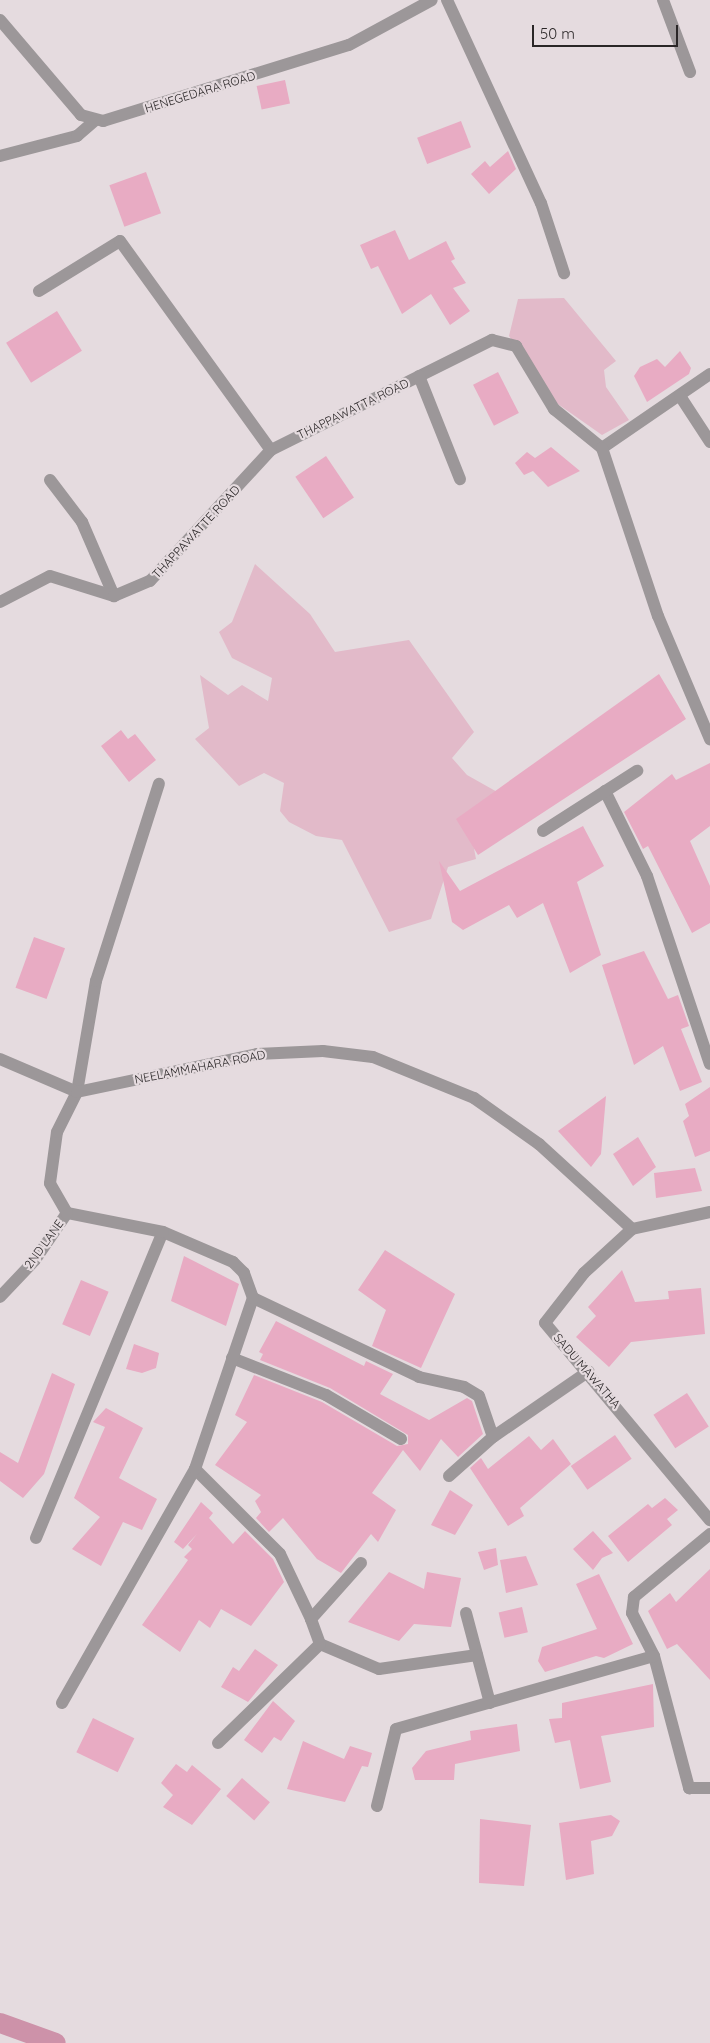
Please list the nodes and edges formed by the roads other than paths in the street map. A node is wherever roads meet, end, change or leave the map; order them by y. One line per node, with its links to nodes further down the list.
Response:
1 (432, 0): 6 (street, HENEGEDARA ROAD)
2 (447, 0): 8 (street)
3 (663, 0): 5 (street)
4 (0, 20): 6 (street)
5 (690, 72)
6 (94, 121): 7 (street)
7 (0, 156)
8 (564, 273)
9 (39, 291): 15 (street)
10 (710, 374): 12 (street)
11 (419, 376): 14 (street, THAPPAWATTA ROAD); 15 (street, THAPPAWATTA ROAD); 16 (street)
12 (680, 396): 13 (street); 14 (street)
13 (710, 442)
14 (602, 448): 20 (street)
15 (271, 450): 18 (street, THAPPAWATTE ROAD)
16 (460, 479)
17 (50, 480): 18 (street)
18 (114, 596): 19 (street)
19 (0, 602)
20 (710, 740)
21 (637, 771): 23 (street)
22 (159, 784): 27 (street)
23 (605, 791): 24 (street); 26 (street)
24 (543, 831)
25 (0, 1059): 27 (street)
26 (710, 1064)
27 (77, 1092): 29 (street); 30 (street, NEELAMMAHARA ROAD)
28 (710, 1212): 30 (street)
29 (67, 1213): 31 (street); 32 (street, 2ND LANE)
30 (632, 1229): 35 (street, SADU MAWATHA)
31 (163, 1232): 33 (street); 42 (street)
32 (0, 1296)
33 (253, 1298): 34 (street); 36 (street)
34 (232, 1358): 37 (street); 38 (street)
35 (589, 1371): 36 (street); 40 (street, SADU MAWATHA)
36 (493, 1437): 39 (street)
37 (402, 1439)
38 (195, 1469): 45 (street); 49 (street)
39 (449, 1476)
40 (710, 1520)
41 (710, 1534): 48 (street)
42 (36, 1538)
43 (361, 1563): 45 (street)
44 (466, 1613): 47 (street)
45 (311, 1619): 46 (street)
46 (320, 1644): 47 (street); 51 (street)
47 (477, 1655): 50 (street)
48 (654, 1656): 50 (street); 52 (street)
49 (62, 1703)
50 (490, 1703): 53 (street)
51 (218, 1743)
52 (710, 1788)
53 (377, 1806)

